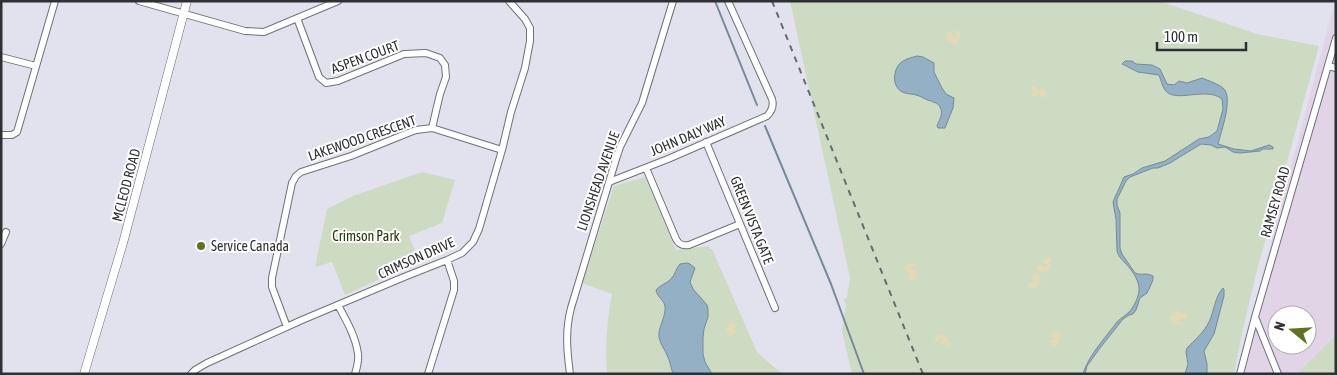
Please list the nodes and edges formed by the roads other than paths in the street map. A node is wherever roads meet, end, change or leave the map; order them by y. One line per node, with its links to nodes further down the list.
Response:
1 (55, 1): 12 (street)
2 (139, 1): 8 (street)
3 (187, 1): 8 (main road, MCLEOD ROAD)
4 (338, 1): 9 (street)
5 (510, 1): 18 (street, CRIMSON DRIVE)
6 (673, 1): 20 (street, LIONSHEAD AVENUE)
7 (728, 1): 17 (street, JOHN DALY WAY)
8 (184, 13): 9 (street); 29 (main road, MCLEOD ROAD)
9 (297, 18): 15 (street, ASPEN COURT)
10 (1336, 38): 13 (street, RAMSEY ROAD)
11 (1, 57): 12 (street)
12 (36, 66): 16 (street)
13 (1328, 66): 14 (street); 27 (street, RAMSEY ROAD)
14 (1336, 68)
15 (432, 128): 18 (street, LAKEWOOD CRESCENT); 28 (street, LAKEWOOD CRESCENT)
16 (1, 135)
17 (706, 142): 19 (street, JOHN DALY WAY); 21 (street, GREEN VISTA GATE)
18 (502, 150): 24 (street, CRIMSON DRIVE)
19 (646, 168): 20 (street, JOHN DALY WAY); 21 (street)
20 (609, 182): 33 (street, LIONSHEAD AVENUE)
21 (740, 224): 26 (street, GREEN VISTA GATE)
22 (6, 232): 23 (street)
23 (1, 244)
24 (448, 260): 25 (street, CRIMSON DRIVE); 32 (street)
25 (338, 305): 28 (street, CRIMSON DRIVE); 31 (street)
26 (775, 308)
27 (1255, 317): 34 (street, RAMSEY ROAD); 35 (street)
28 (287, 327): 30 (street, CRIMSON DRIVE)
29 (84, 374)
30 (191, 374)
31 (355, 374)
32 (428, 374)
33 (570, 374)
34 (1240, 374)
35 (1278, 374)

